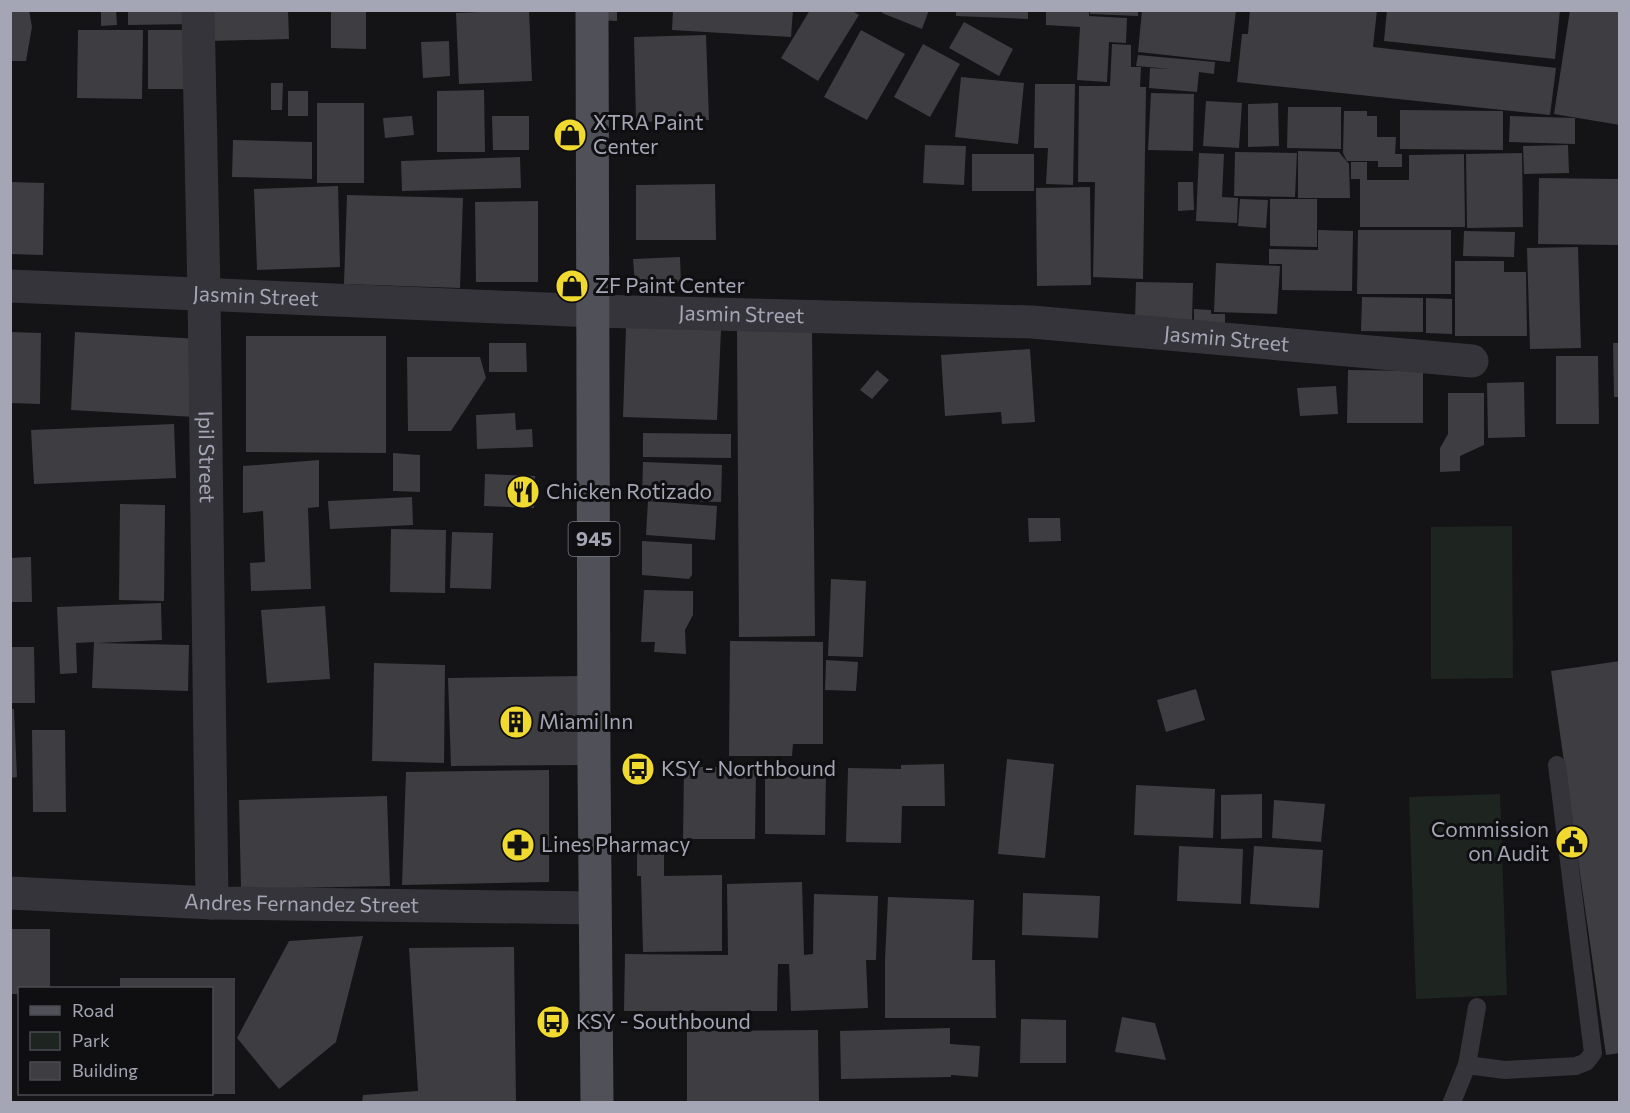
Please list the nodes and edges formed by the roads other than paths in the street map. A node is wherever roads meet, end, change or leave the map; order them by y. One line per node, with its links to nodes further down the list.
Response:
1 (198, 10): 4 (street, Ipil Street)
2 (592, 10): 5 (main road, 945)
3 (10, 286): 4 (street, Jasmin Street)
4 (204, 294): 5 (street, Jasmin Street); 9 (street, Ipil Street)
5 (593, 311): 6 (street, Jasmin Street); 10 (main road, 945)
6 (1472, 361)
7 (1557, 765): 12 (lane)
8 (10, 893): 9 (street, Andres Fernandez Street)
9 (212, 903): 10 (street, Andres Fernandez Street)
10 (595, 908): 13 (main road, 945)
11 (1477, 1007): 12 (lane)
12 (1467, 1065): 14 (lane)
13 (597, 1102)
14 (1452, 1102)

